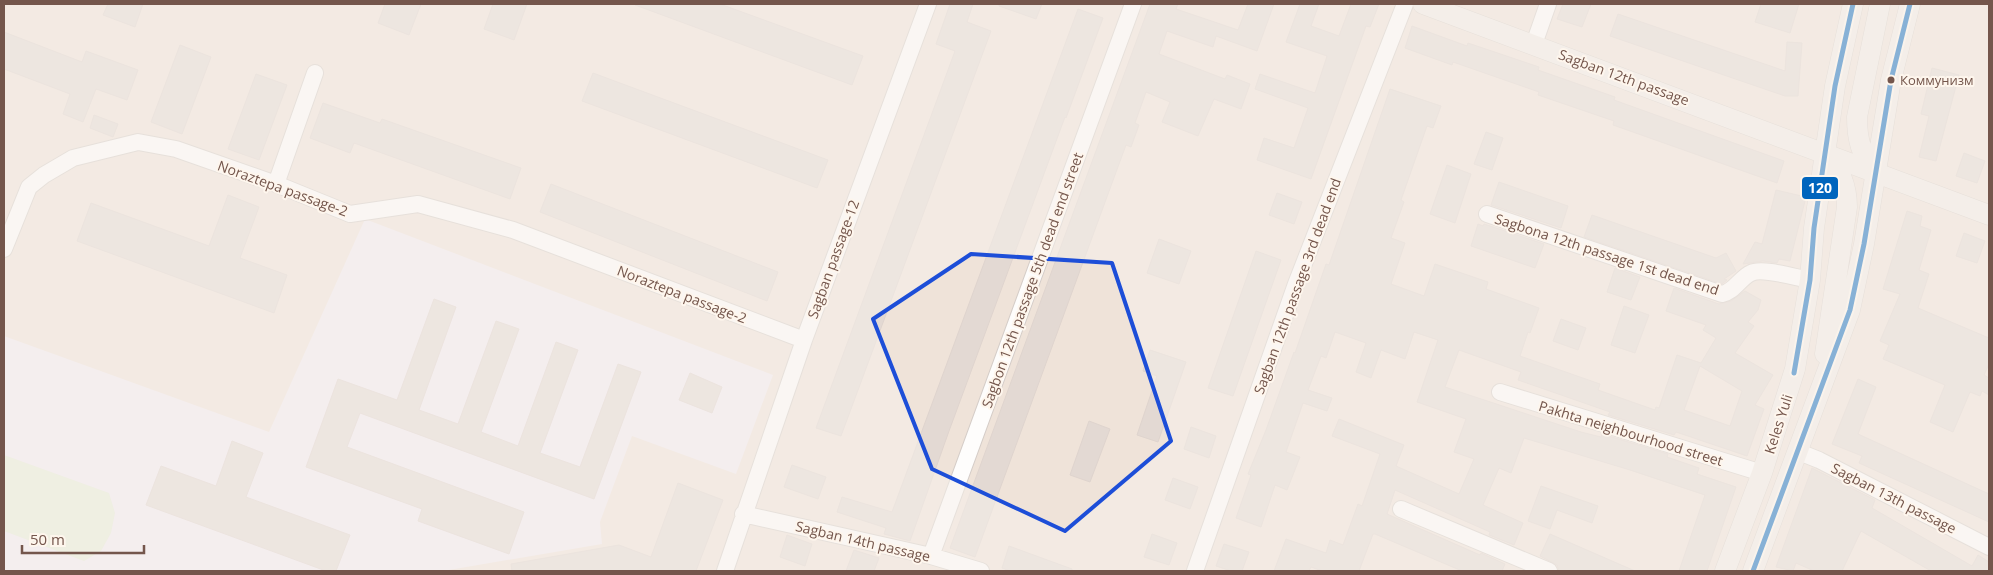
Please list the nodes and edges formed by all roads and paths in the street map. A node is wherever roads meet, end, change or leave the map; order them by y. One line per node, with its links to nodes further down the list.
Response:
1 (928, 4): 18 (street, Sagban passage-12)
2 (1133, 4): 26 (street, Sagbon 12th passage 5th dead end street)
3 (1406, 4): 29 (street, Sagban 12th passage 3rd dead end)
4 (1423, 4): 9 (main road, Sagban 12th passage)
5 (1548, 4): 9 (street)
6 (1854, 4): 11 (main road, Keles Yuli)
7 (1880, 4): 12 (main road)
8 (1910, 4): 12 (main road, Keles Yuli)
9 (1534, 44): 11 (main road, Sagban 12th passage)
10 (314, 73): 13 (street)
11 (1825, 152): 12 (main road, Sagban 12th passage); 17 (main road, Keles Yuli); 20 (main road)
12 (1876, 172): 15 (main road, Sagban 12th passage); 20 (main road, Keles Yuli)
13 (276, 184): 16 (street, Noraztepa passage-2); 18 (street, Noraztepa passage-2)
14 (1487, 214): 17 (street, Sagbona 12th passage 1st dead end)
15 (1989, 215)
16 (4, 249)
17 (1810, 280): 22 (main road, Keles Yuli)
18 (804, 340): 24 (street, Sagban passage-12)
19 (1500, 392): 22 (street, Pakhta neighbourhood street)
20 (1820, 393): 21 (main road, Keles Yuli)
21 (1799, 452): 25 (street, Sagban 13th passage); 32 (main road, Keles Yuli)
22 (1762, 473): 31 (main road, Keles Yuli)
23 (1401, 509): 30 (street)
24 (743, 515): 26 (street, Sagban 14th passage); 27 (street, Sagban passage-12)
25 (1989, 547)
26 (931, 556): 28 (street, Sagban 14th passage)
27 (725, 571)
28 (978, 571)
29 (1194, 571)
30 (1549, 571)
31 (1725, 571)
32 (1753, 571)

